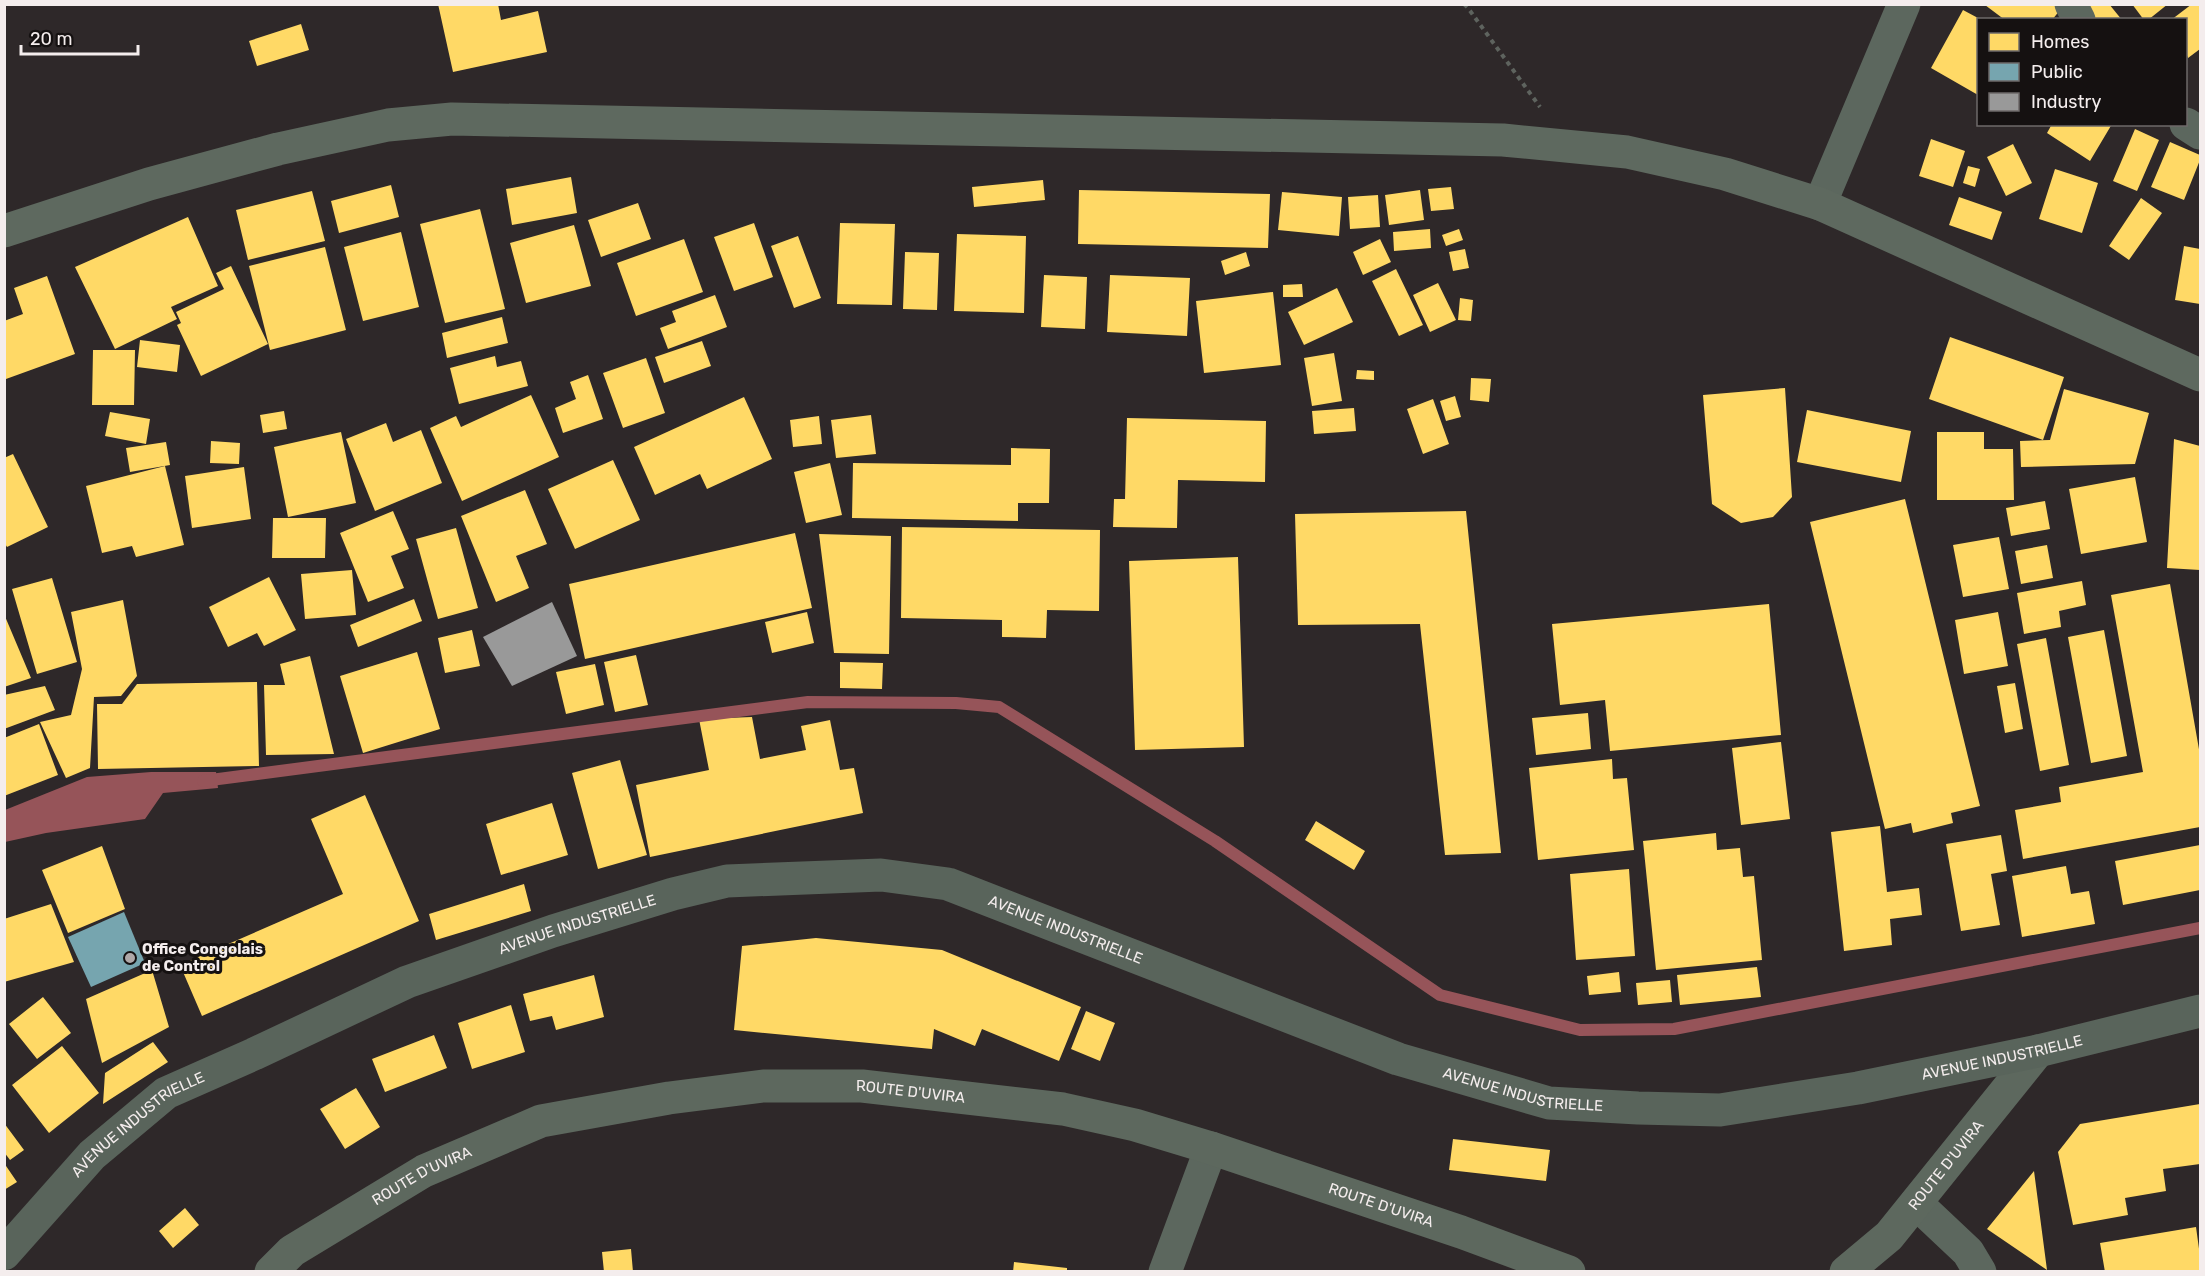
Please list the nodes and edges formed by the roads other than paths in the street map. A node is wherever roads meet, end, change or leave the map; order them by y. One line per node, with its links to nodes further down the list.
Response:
1 (1904, 4): 6 (street)
2 (2071, 4): 3 (street)
3 (2078, 18)
4 (2187, 125): 5 (street)
5 (2200, 133)
6 (1820, 204): 7 (street); 8 (street)
7 (4, 231)
8 (2200, 375)
9 (2200, 1011): 10 (highway, AVENUE INDUSTRIELLE)
10 (2038, 1051): 12 (main road, ROUTE D'UVIRA); 13 (highway, AVENUE INDUSTRIELLE)
11 (1211, 1149): 14 (main road, ROUTE D'UVIRA); 15 (street); 16 (main road, ROUTE D'UVIRA)
12 (1916, 1203): 17 (main road, ROUTE D'UVIRA); 18 (street)
13 (4, 1254)
14 (271, 1272)
15 (1165, 1272)
16 (1569, 1272)
17 (1846, 1272)
18 (1980, 1272)

